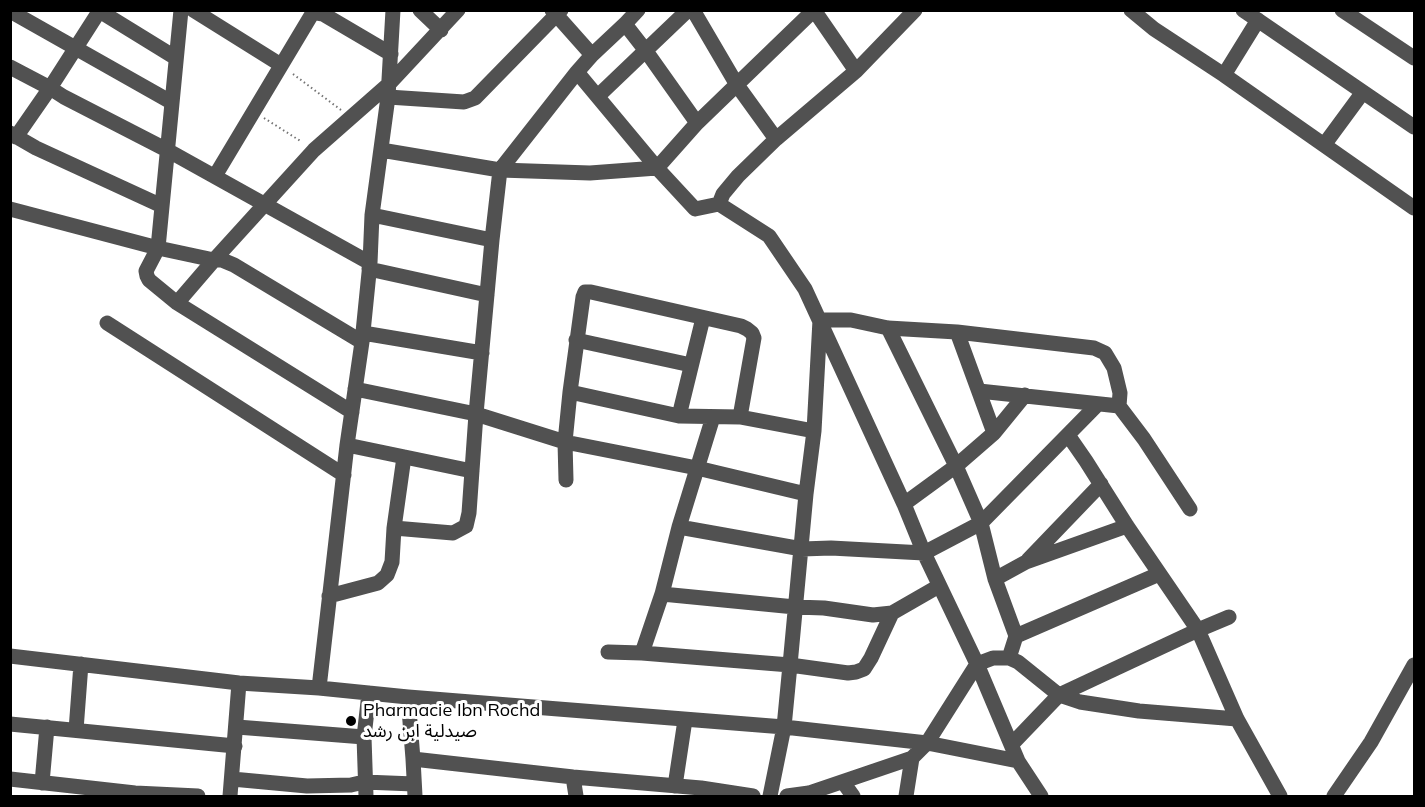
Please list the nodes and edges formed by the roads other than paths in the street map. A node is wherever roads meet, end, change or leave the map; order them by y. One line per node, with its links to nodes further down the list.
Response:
1 (181, 10): 25 (street)
2 (193, 10): 27 (street)
3 (393, 10): 23 (street)
4 (420, 10): 20 (street)
5 (458, 10): 20 (street)
6 (638, 10): 19 (street)
7 (688, 10): 22 (street)
8 (693, 10): 32 (street)
9 (915, 10): 29 (street)
10 (1131, 10): 31 (street)
11 (1243, 10): 18 (street)
12 (1342, 10): 26 (street)
13 (10, 11): 21 (street)
14 (99, 11): 21 (street); 25 (street)
15 (814, 11): 29 (street); 32 (street)
16 (320, 12): 23 (street); 27 (street)
17 (556, 12): 24 (street); 34 (street)
18 (1258, 21): 31 (street); 35 (street)
19 (625, 24): 22 (street); 24 (street)
20 (441, 30): 34 (street)
21 (75, 47): 33 (street); 37 (street)
22 (646, 51): 36 (street); 38 (street)
23 (391, 54): 34 (street)
24 (592, 55): 30 (street)
25 (176, 57): 37 (street)
26 (1414, 58)
27 (281, 65): 47 (street)
28 (10, 67): 33 (street)
29 (856, 71): 41 (street)
30 (577, 72): 36 (street); 46 (street)
31 (1224, 75): 42 (street)
32 (736, 85): 38 (street); 41 (street)
33 (50, 88): 40 (street); 43 (street)
34 (388, 91): 44 (street); 48 (street)
35 (1363, 92): 39 (street); 42 (street)
36 (598, 96): 45 (street)
37 (171, 102): 43 (street)
38 (697, 123): 45 (street)
39 (1414, 127)
40 (13, 135): 50 (street)
41 (776, 139): 49 (street)
42 (1324, 145): 51 (street)
43 (167, 150): 47 (street); 50 (street)
44 (381, 150): 46 (street); 53 (street)
45 (657, 168): 46 (street); 49 (street)
46 (500, 170): 54 (street)
47 (215, 176): 48 (street)
48 (266, 204): 56 (street); 57 (street)
49 (719, 204): 61 (street)
50 (162, 206): 55 (street)
51 (1414, 208)
52 (10, 209): 55 (street)
53 (372, 215): 54 (street); 57 (street)
54 (492, 240): 58 (street)
55 (158, 248): 56 (street); 59 (street)
56 (214, 260): 59 (street); 65 (street)
57 (369, 266): 58 (street); 65 (street)
58 (487, 295): 67 (street)
59 (177, 303): 75 (street)
60 (703, 318): 66 (street); 68 (street); 79 (street)
61 (819, 320): 63 (street); 80 (street); 93 (street)
62 (107, 323): 89 (street)
63 (888, 328): 64 (street); 86 (street)
64 (957, 332): 70 (street); 74 (street)
65 (362, 337): 67 (street); 69 (street)
66 (576, 340): 68 (street); 71 (street)
67 (482, 353): 76 (street)
68 (691, 366): 77 (street)
69 (355, 389): 75 (street); 76 (street)
70 (979, 391): 72 (street); 81 (street)
71 (570, 392): 77 (street); 83 (street)
72 (1025, 395): 73 (street); 81 (street)
73 (1098, 404): 74 (street); 82 (street)
74 (1119, 406): 94 (street)
75 (352, 412): 84 (street)
76 (476, 414): 83 (street); 88 (street)
77 (679, 416): 78 (street)
78 (713, 417): 79 (street); 87 (street)
79 (740, 417): 80 (street)
80 (814, 431): 92 (street)
81 (994, 433): 86 (street)
82 (1068, 435): 91 (street); 95 (street)
83 (566, 442): 87 (street); 90 (street)
84 (347, 445): 85 (street); 89 (street)
85 (404, 457): 88 (street); 98 (street)
86 (956, 466): 93 (street); 95 (street)
87 (697, 468): 92 (street); 97 (street)
88 (472, 471): 98 (street)
89 (344, 475): 106 (street)
90 (566, 480)
91 (1101, 484): 96 (street); 101 (street)
92 (806, 494): 99 (street)
93 (904, 504): 100 (street)
94 (1190, 509)
95 (981, 523): 100 (street); 103 (street)
96 (1127, 526): 101 (street); 102 (street)
97 (679, 527): 99 (street); 105 (street)
98 (394, 528): 106 (street)
99 (802, 549): 100 (street); 107 (street)
100 (924, 553): 104 (street)
101 (1026, 562): 103 (street)
102 (1160, 574): 110 (street); 111 (street)
103 (995, 579): 111 (street)
104 (939, 586): 108 (street); 117 (street)
105 (662, 594): 107 (street); 113 (street)
106 (329, 596): 121 (street)
107 (795, 607): 108 (street); 118 (street)
108 (892, 613): 118 (street)
109 (1229, 617): 110 (street)
110 (1198, 630): 123 (street); 125 (street)
111 (1016, 636): 115 (street)
112 (608, 652): 113 (street)
113 (642, 653): 118 (street)
114 (10, 656): 116 (street)
115 (1009, 658): 117 (street); 123 (street)
116 (81, 664): 120 (street); 131 (street)
117 (977, 664): 133 (street); 134 (street)
118 (790, 665): 130 (street)
119 (1414, 665): 159 (street)
120 (239, 683): 121 (street); 129 (street)
121 (319, 688): 122 (street)
122 (369, 693): 124 (street); 132 (street)
123 (1059, 695): 125 (street); 134 (street)
124 (408, 697): 126 (street); 137 (street)
125 (1237, 719): 158 (street)
126 (685, 720): 130 (street); 144 (street)
127 (10, 724): 128 (street)
128 (47, 727): 131 (street); 143 (street)
129 (237, 727): 132 (street); 135 (street)
130 (784, 727): 133 (street); 153 (street)
131 (76, 730): 135 (street)
132 (364, 737): 145 (street)
133 (927, 743): 136 (street); 138 (street)
134 (1012, 744): 138 (street)
135 (235, 746): 141 (street)
136 (912, 758): 142 (street); 156 (street)
137 (414, 759): 139 (street); 146 (street)
138 (1018, 761): 157 (street)
139 (573, 777): 144 (street); 151 (street)
140 (10, 779): 143 (street)
141 (232, 780): 145 (street); 150 (street)
142 (843, 782): 154 (street); 155 (street)
143 (42, 783): 148 (street)
144 (675, 786): 147 (street)
145 (365, 789): 146 (street)
146 (414, 790)
147 (699, 792): 152 (street)
148 (133, 795): 149 (street)
149 (198, 796)
150 (230, 796)
151 (576, 796)
152 (753, 796)
153 (770, 796)
154 (787, 796)
155 (853, 796)
156 (906, 796)
157 (1041, 796)
158 (1280, 796)
159 (1334, 796)

